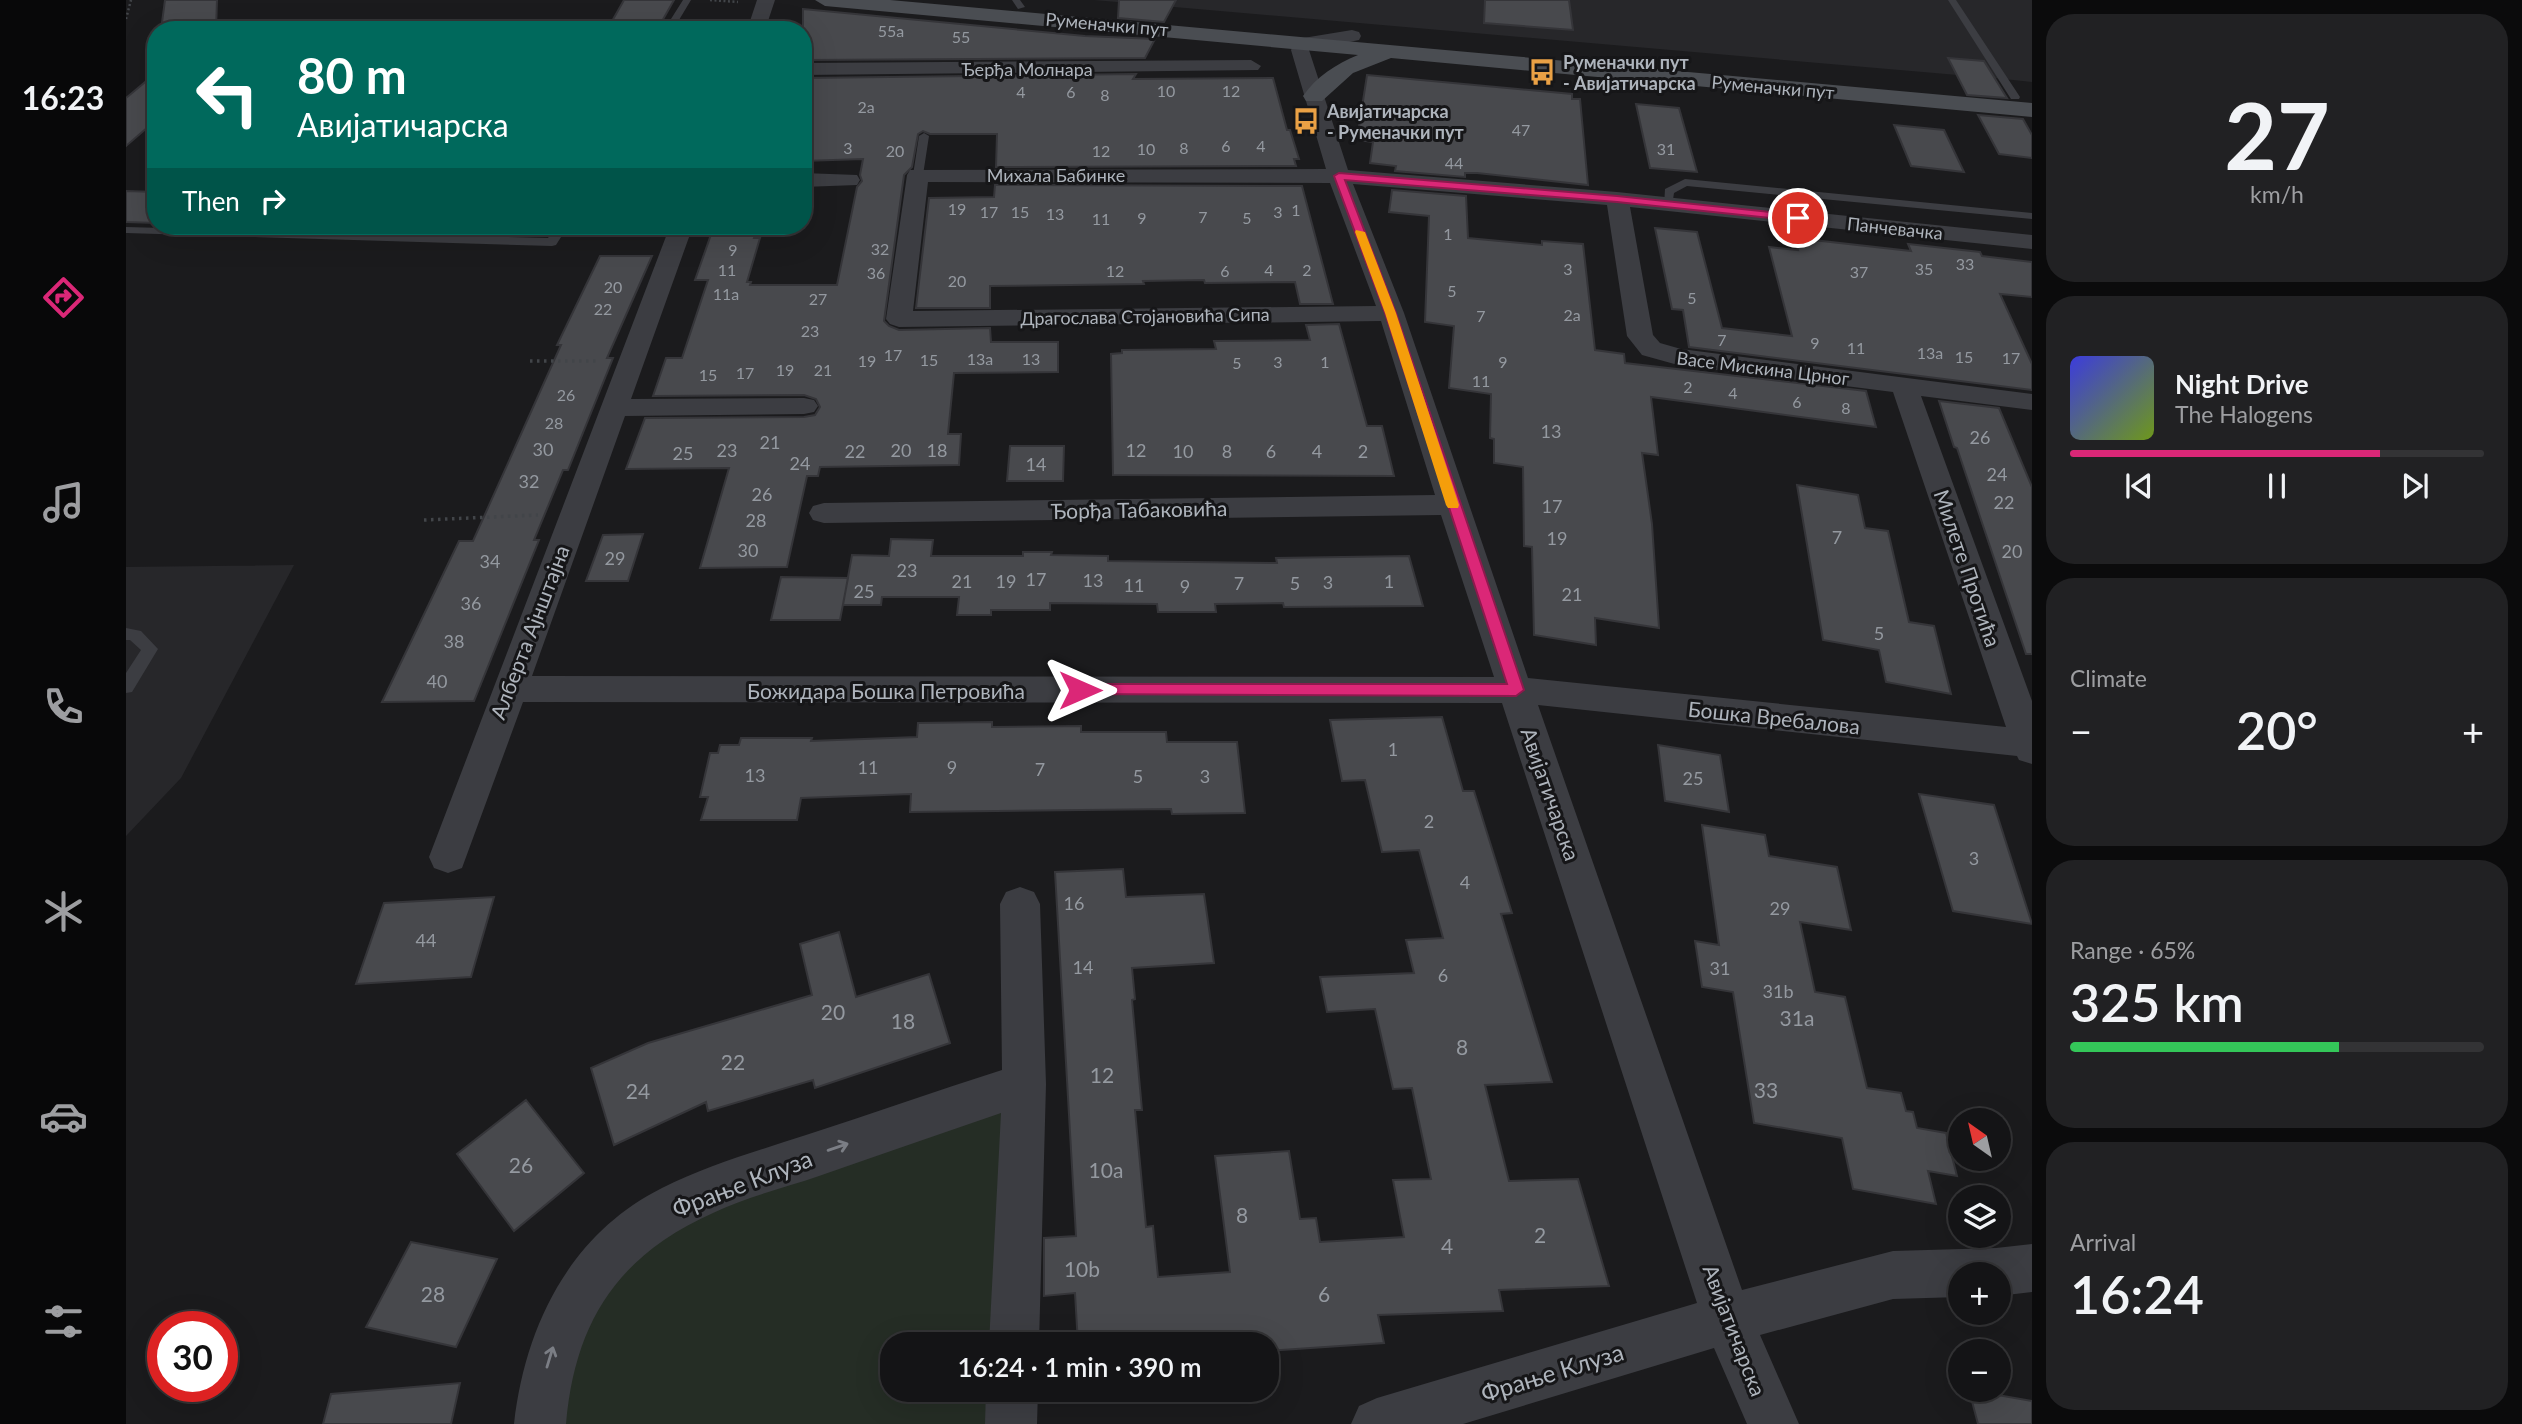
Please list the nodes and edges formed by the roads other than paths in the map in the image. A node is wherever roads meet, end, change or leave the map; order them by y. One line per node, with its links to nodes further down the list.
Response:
1 (687, 0): 7 (lane)
2 (766, 0): 8 (street)
3 (825, 0): 10 (main road, Руменачки пут)
4 (941, 0): 6 (main road, Руменачки пут)
5 (1952, 0): 15 (lane)
6 (1019, 4): 9 (main road, Руменачки пут)
7 (674, 21)
8 (759, 21)
9 (1352, 37): 10 (street, Руменачки пут); 15 (main road, Руменачки пут)
10 (1304, 43): 11 (main road, Руменачки пут); 14 (street, Авијатичарска)
11 (1391, 52): 14 (main road); 15 (main road, Руменачки пут)
12 (1251, 66): 13 (street, Ђерђа Молнара)
13 (812, 69)
14 (1314, 96): 18 (street, Авијатичарска)
15 (2026, 102)
16 (924, 136): 17 (lane)
17 (918, 175): 18 (street, Михала Бабинке); 30 (street, Драгослава Стојановића Сипа)
18 (1339, 176): 21 (street, Панчевачка); 30 (street, Авијатичарска)
19 (812, 180): 20 (street)
20 (849, 180)
21 (1617, 199): 22 (street, Панчевачка); 31 (street, Васе Мискина Црног)
22 (1668, 204): 23 (lane); 29 (street, Панчевачка)
23 (2032, 216)
24 (126, 230): 25 (lane)
25 (147, 231)
26 (304, 235): 27 (lane)
27 (556, 235)
28 (678, 235): 34 (street, Алберта Ајнштајна)
29 (2032, 242)
30 (1391, 313): 35 (street, Авијатичарска)
31 (1904, 386): 32 (street, Васе Мискина Црног); 41 (street, Милете Протића)
32 (2032, 402)
33 (804, 406): 34 (street)
34 (614, 408): 39 (street, Алберта Ајнштајна)
35 (1453, 505): 36 (street, Ђорђа Табаковића); 40 (street, Авијатичарска)
36 (824, 513)
37 (126, 635): 38 (lane)
38 (126, 687)
39 (508, 689): 40 (street, Божидара Бошка Петровића); 42 (street, Алберта Ајнштајна)
40 (1516, 690): 41 (street, Бошка Вребалова); 46 (street, Авијатичарска)
41 (2031, 746)
42 (447, 857)
43 (1020, 904): 44 (street)
44 (1024, 1084): 47 (street); 49 (street, Фрање Клуза, one-way to 44)
45 (2032, 1268): 46 (street, Фрање Клуза)
46 (1727, 1320): 51 (street, Фрање Клуза); 52 (street, Авијатичарска)
47 (1014, 1332)
48 (1012, 1402): 50 (street)
49 (540, 1424)
50 (1011, 1424)
51 (1377, 1424)
52 (1773, 1424)

